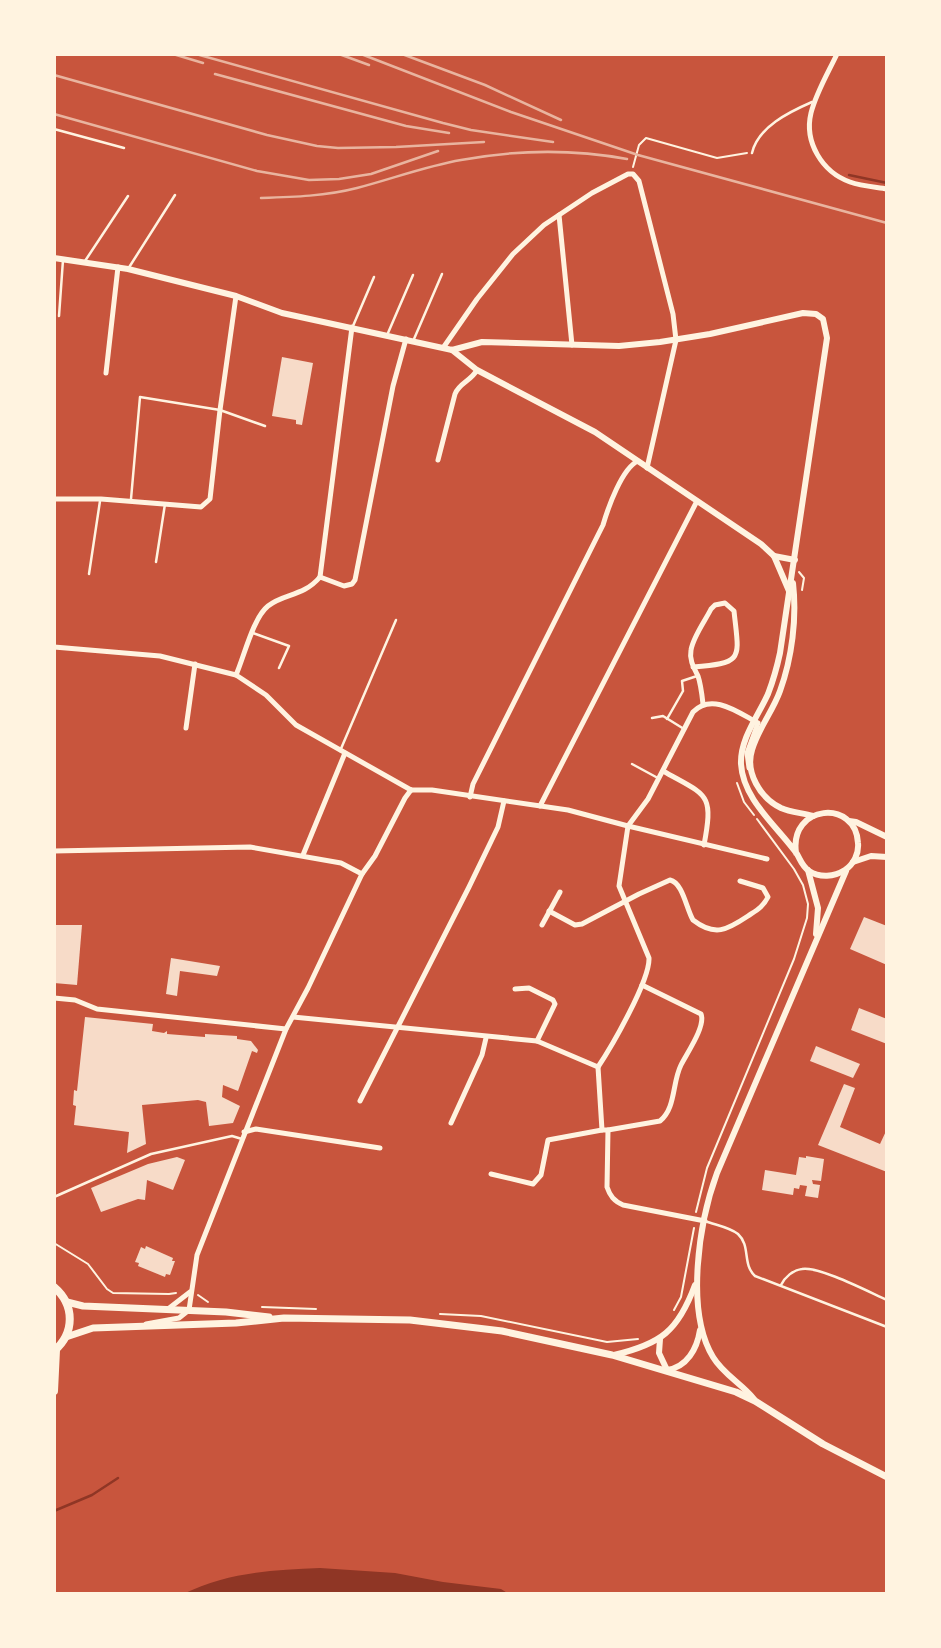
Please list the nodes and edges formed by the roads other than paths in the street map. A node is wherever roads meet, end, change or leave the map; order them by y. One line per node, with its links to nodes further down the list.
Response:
1 (838, 54): 2 (street)
2 (815, 100): 5 (lane); 6 (street)
3 (54, 129): 4 (lane)
4 (124, 148)
5 (752, 153)
6 (887, 189)
7 (176, 195): 14 (lane)
8 (128, 196): 12 (lane)
9 (559, 215): 23 (street); 24 (street); 26 (street)
10 (54, 258): 11 (street)
11 (64, 259): 12 (street); 19 (lane)
12 (85, 261): 13 (street)
13 (118, 267): 14 (street); 30 (street)
14 (128, 269): 18 (street)
15 (442, 274): 22 (lane)
16 (413, 275): 21 (lane)
17 (374, 277): 20 (lane)
18 (236, 296): 20 (street); 31 (street)
19 (59, 316)
20 (352, 327): 21 (street); 45 (street)
21 (387, 335): 22 (street)
22 (410, 340): 26 (street); 45 (street)
23 (676, 340): 24 (street); 35 (street); 42 (street)
24 (572, 345): 25 (street)
25 (472, 346): 27 (street); 28 (street)
26 (443, 348): 27 (street)
27 (452, 351): 28 (street)
28 (469, 365): 29 (street)
29 (477, 370): 33 (street); 34 (street)
30 (106, 373)
31 (220, 410): 32 (lane); 39 (lane); 40 (street)
32 (265, 426)
33 (438, 460)
34 (638, 461): 35 (street); 68 (street)
35 (646, 468): 38 (street)
36 (54, 499): 37 (street)
37 (101, 499): 39 (street); 44 (lane)
38 (697, 501): 41 (street); 70 (street)
39 (131, 502): 40 (street)
40 (165, 504): 43 (lane)
41 (774, 556): 42 (street); 47 (street)
42 (795, 560): 46 (street)
43 (156, 562)
44 (89, 574)
45 (320, 577): 49 (street)
46 (792, 578): 47 (street); 64 (street)
47 (789, 591): 59 (street)
48 (396, 620): 62 (lane)
49 (253, 633): 53 (lane); 54 (street)
50 (54, 647): 51 (street)
51 (195, 664): 54 (street); 60 (street)
52 (693, 667): 52 (street); 55 (street)
53 (279, 668)
54 (236, 675): 62 (street)
55 (698, 676): 56 (street); 58 (lane)
56 (703, 704): 59 (street); 61 (street)
57 (652, 718): 58 (lane)
58 (667, 719): 61 (lane)
59 (755, 722): 64 (street); 77 (street)
60 (186, 728)
61 (684, 729): 65 (street)
62 (343, 752): 67 (street); 78 (street)
63 (632, 764): 66 (lane)
64 (749, 768): 71 (street)
65 (663, 771): 66 (street); 75 (street)
66 (659, 779): 73 (street)
67 (411, 790): 68 (street); 84 (street)
68 (470, 796): 69 (street)
69 (505, 801): 70 (street); 95 (street)
70 (540, 806): 73 (street)
71 (813, 816): 72 (street); 77 (street)
72 (849, 821): 74 (street); 81 (street)
73 (628, 826): 75 (street); 87 (street)
74 (887, 837)
75 (704, 845): 80 (street)
76 (54, 851): 78 (street)
77 (796, 853): 83 (street)
78 (303, 855): 84 (street)
79 (887, 857): 81 (street)
80 (767, 859)
81 (853, 862): 82 (street)
82 (847, 869): 83 (street); 90 (street)
83 (808, 870): 90 (street)
84 (362, 874): 94 (street)
85 (740, 881): 87 (street)
86 (559, 892): 88 (street)
87 (624, 902): 88 (street); 91 (street)
88 (549, 911): 89 (street)
89 (542, 925)
90 (816, 938): 107 (street)
91 (642, 985): 99 (street); 102 (street)
92 (515, 989): 98 (street)
93 (54, 998): 96 (street)
94 (293, 1017): 95 (street); 96 (street)
95 (397, 1026): 97 (street); 100 (street)
96 (286, 1029): 103 (street)
97 (486, 1038): 98 (street); 101 (street)
98 (537, 1041): 99 (street)
99 (598, 1068): 102 (street)
100 (359, 1101)
101 (451, 1123)
102 (605, 1130): 105 (street); 107 (street)
103 (243, 1136): 104 (street); 106 (lane); 111 (street)
104 (380, 1148)
105 (491, 1174)
106 (54, 1197)
107 (705, 1222): 108 (street); 109 (lane)
108 (696, 1281): 121 (street); 123 (street)
109 (781, 1286): 112 (lane); 120 (lane)
110 (54, 1287): 114 (main road)
111 (190, 1292): 113 (street); 115 (street)
112 (887, 1300)
113 (191, 1301): 116 (street); 117 (street)
114 (67, 1302): 115 (main road); 122 (main road)
115 (168, 1309): 116 (main road)
116 (189, 1310): 117 (main road); 119 (street)
117 (215, 1311): 118 (main road)
118 (284, 1318): 119 (main road); 125 (main road)
119 (140, 1326): 122 (main road)
120 (887, 1326)
121 (701, 1330): 126 (street); 128 (street)
122 (66, 1337): 124 (main road)
123 (660, 1339): 125 (street); 126 (street)
124 (55, 1351): 127 (main road)
125 (612, 1355): 126 (main road)
126 (667, 1370): 128 (main road)
127 (54, 1391)
128 (755, 1401): 129 (main road)
129 (887, 1477)

